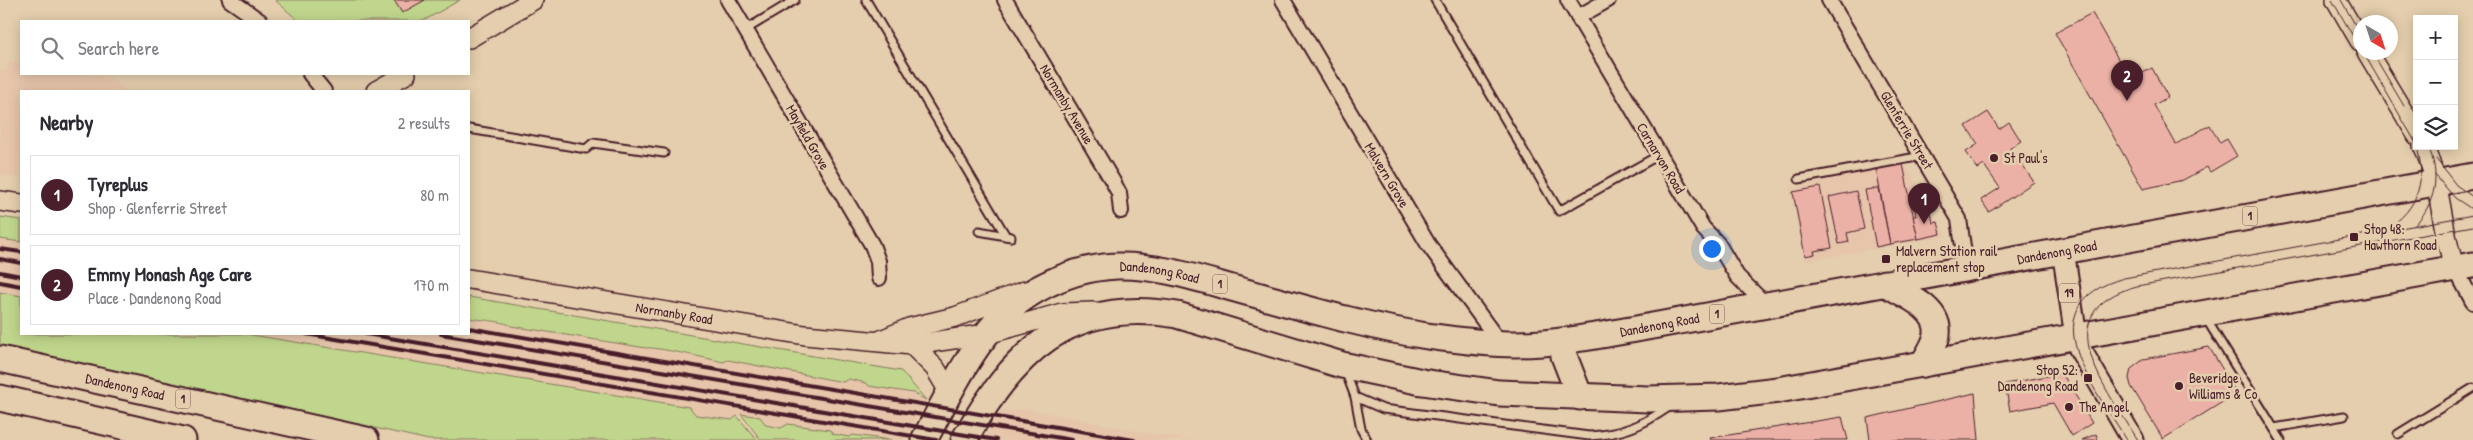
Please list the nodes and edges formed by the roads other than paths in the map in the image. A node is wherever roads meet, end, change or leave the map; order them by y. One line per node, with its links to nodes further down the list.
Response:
1 (230, 0): 14 (street)
2 (533, 0): 17 (street)
3 (728, 0): 16 (street, Mayfield Grove)
4 (795, 0): 16 (lane)
5 (866, 0): 36 (lane)
6 (1005, 0): 35 (street, Normanby Avenue)
7 (1283, 0): 52 (street, Malvern Grove)
8 (1435, 0): 27 (lane)
9 (1568, 0): 13 (street, Carnarvon Road)
10 (1608, 0): 13 (street)
11 (1828, 0): 28 (street, Glenferrie Street)
12 (2336, 0): 15 (street)
13 (1578, 17): 27 (street, Carnarvon Road)
14 (259, 20)
15 (2353, 29)
16 (745, 30): 40 (street, Mayfield Grove)
17 (470, 37)
18 (2373, 60): 23 (street)
19 (311, 75): 21 (street)
20 (404, 75): 22 (street)
21 (323, 90)
22 (378, 90)
23 (2413, 128)
24 (470, 129): 26 (lane)
25 (2425, 150): 32 (street)
26 (664, 153)
27 (1659, 155): 45 (street, Carnarvon Road)
28 (1922, 156): 31 (lane); 38 (street, Glenferrie Street)
29 (2473, 164): 32 (street)
30 (2473, 176): 32 (highway, Dandenong Road / 1)
31 (1799, 179)
32 (2438, 182): 37 (highway, Dandenong Road / 1); 39 (street)
33 (0, 201): 34 (street)
34 (20, 204)
35 (1121, 211)
36 (979, 231)
37 (2063, 250): 38 (highway, Dandenong Road / 1); 49 (main road, 19)
38 (1966, 267): 43 (highway, Dandenong Road / 1)
39 (2464, 267): 44 (street); 47 (highway)
40 (879, 278)
41 (470, 279): 50 (street, Normanby Road)
42 (1055, 280): 48 (highway, Dandenong Road / 1); 50 (street, Normanby Road); 52 (highway, Dandenong Road / 1)
43 (1884, 283): 45 (highway, Dandenong Road / 1); 55 (highway)
44 (2473, 302)
45 (1766, 305): 51 (highway, Dandenong Road / 1)
46 (1124, 312): 48 (street, Normanby Road); 56 (highway); 70 (highway)
47 (2203, 314): 49 (highway); 64 (lane)
48 (987, 334): 53 (street, Normanby Road); 58 (highway, Dandenong Road / 1)
49 (2076, 336): 55 (highway); 73 (main road, 19)
50 (879, 341): 53 (street, Normanby Road)
51 (1562, 341): 52 (highway, Dandenong Road / 1); 60 (highway)
52 (1500, 344)
53 (912, 345): 58 (street)
54 (0, 359): 68 (highway, Dandenong Road / 1)
55 (1923, 364): 62 (highway)
56 (1342, 365): 59 (lane); 60 (highway)
57 (2473, 388): 65 (lane)
58 (950, 393): 69 (highway, Dandenong Road / 1)
59 (1355, 397): 66 (lane); 71 (lane)
60 (1580, 397): 62 (highway)
61 (0, 398): 67 (highway)
62 (1682, 398): 66 (lane)
63 (2344, 416): 64 (lane)
64 (2274, 428): 74 (lane)
65 (2398, 434)
66 (1588, 436): 72 (lane)
67 (183, 440)
68 (366, 440)
69 (924, 440)
70 (964, 440)
71 (1367, 440)
72 (1569, 440)
73 (2133, 440)
74 (2281, 440)

